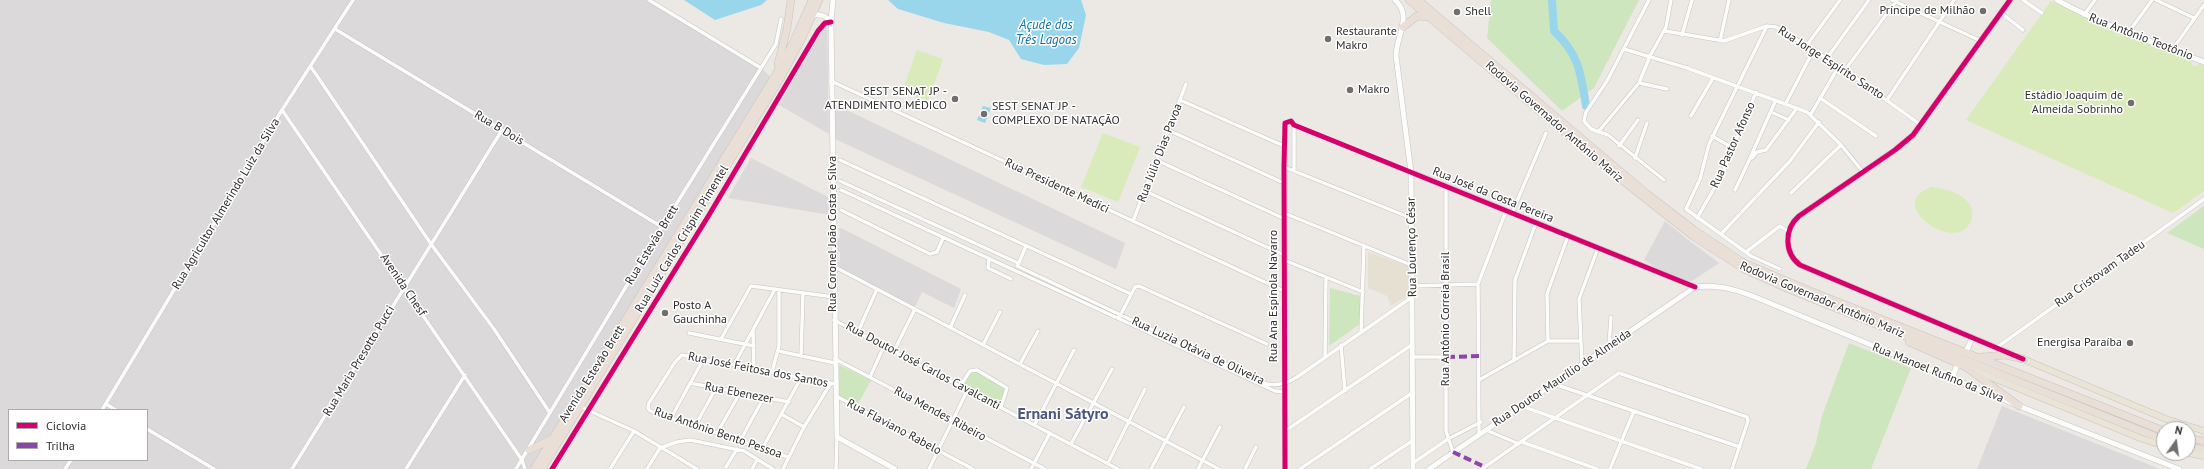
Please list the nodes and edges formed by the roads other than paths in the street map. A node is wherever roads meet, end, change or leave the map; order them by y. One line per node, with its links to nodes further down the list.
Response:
1 (353, 0): 36 (street, Rua Agricultor Almerindo Luiz da Silva)
2 (649, 0): 52 (street)
3 (791, 0): 54 (highway)
4 (812, 0): 54 (highway, Avenida Estevāo Brett)
5 (819, 0): 28 (highway)
6 (833, 0): 33 (street, Rua Coronel João Costa e Silva)
7 (1395, 0): 35 (street)
8 (1409, 0): 31 (highway, Rodovia Governador Antônio Mariz)
9 (1418, 0): 177 (highway, Rodovia Governador Antônio Mariz)
10 (1650, 0): 44 (street)
11 (1671, 0): 38 (street)
12 (1692, 0): 40 (street)
13 (1729, 0): 41 (street)
14 (1840, 0): 43 (street)
15 (1869, 0): 48 (street)
16 (1954, 0): 32 (street)
17 (2010, 0): 25 (street)
18 (2023, 0): 26 (street)
19 (2057, 0): 27 (street, Rua Antônio Teotônio)
20 (2095, 0): 27 (street)
21 (2152, 0): 39 (street)
22 (2156, 0): 29 (street)
23 (1895, 1): 32 (street); 53 (street)
24 (2204, 5): 29 (street)
25 (2001, 13): 37 (street); 42 (street)
26 (2042, 13)
27 (2084, 15): 39 (street, Rua Antônio Teotônio)
28 (812, 16): 33 (street); 221 (highway)
29 (2194, 18): 46 (street)
30 (781, 19): 52 (street, Rua Estevão Brett)
31 (1432, 19): 35 (highway); 152 (highway, Rodovia Governador Antônio Mariz)
32 (1939, 21): 42 (street); 65 (street)
33 (831, 22): 56 (street, Rua Coronel João Costa e Silva); 227 (street, Rua Luiz Carlos Crispim Pimentel)
34 (1767, 26): 41 (street, Rua Jorge Espírito Santo); 43 (street, Rua Jorge Espírito Santo); 59 (street)
35 (1403, 27): 95 (street, Rua Lourenço César)
36 (335, 29): 51 (street, Rua Agricultor Almerindo Luiz da Silva); 79 (street, Rua B Dois)
37 (2023, 30)
38 (1664, 31): 40 (street, Rua Jorge Espírito Santo); 47 (street)
39 (2128, 34): 46 (street, Rua Antônio Teotônio)
40 (1682, 35): 41 (street, Rua Jorge Espírito Santo)
41 (1720, 41)
42 (1981, 41): 78 (street)
43 (1807, 45): 45 (street, Rua Jorge Espírito Santo)
44 (1624, 49): 47 (street); 81 (street)
45 (1814, 49): 48 (street, Rua Jorge Espírito Santo); 66 (street)
46 (2172, 50): 49 (street, Rua Antônio Teotônio)
47 (1650, 56): 55 (street); 57 (street)
48 (1827, 58): 50 (street, Rua Jorge Espírito Santo)
49 (2204, 62)
50 (1839, 66): 53 (street, Rua Jorge Espírito Santo); 62 (street)
51 (312, 67): 68 (street, Rua Agricultor Almerindo Luiz da Silva); 120 (street)
52 (761, 68): 115 (street, Rua Estevão Brett)
53 (1846, 70): 65 (street, Rua Jorge Espírito Santo)
54 (776, 74): 251 (highway, Avenida Estevāo Brett)
55 (1713, 78): 59 (street); 71 (street)
56 (831, 81): 113 (street, Rua Presidente Medici); 130 (street, Rua Coronel João Costa e Silva)
57 (1639, 83): 60 (street); 81 (street)
58 (1186, 84): 63 (street, Rua Júlio Dias Pavoa)
59 (1738, 87): 61 (street); 83 (street)
60 (1667, 89)
61 (1756, 92): 64 (street); 88 (street, Rua Pastor Afonso)
62 (1820, 98): 70 (street); 84 (street)
63 (1180, 100): 80 (street, Rua Júlio Dias Pavoa); 86 (street)
64 (1776, 100): 66 (street); 69 (street)
65 (1887, 100): 78 (street, Rua Jorge Espírito Santo)
66 (1786, 103): 67 (street)
67 (1797, 108): 70 (street); 73 (street)
68 (282, 110): 136 (street, Avenida Chesf); 217 (street, Rua Agricultor Almerindo Luiz da Silva)
69 (1771, 112): 73 (street); 90 (street)
70 (1811, 114): 74 (street)
71 (1691, 116)
72 (1638, 120): 87 (street)
73 (1789, 120): 90 (street)
74 (1819, 122): 85 (street); 117 (street)
75 (1285, 123): 77 (street, Rua José da Costa Pereira); 86 (street, Rua Ana Espínola Navarro)
76 (1647, 123): 89 (street)
77 (1294, 125): 94 (street); 95 (street, Rua José da Costa Pereira)
78 (1921, 125): 96 (street)
79 (502, 130): 115 (street, Rua B Dois); 120 (street, Rua Maria Presotto Pucci)
80 (1168, 130): 92 (street, Rua Júlio Dias Pavoa); 99 (street)
81 (1598, 131): 87 (street)
82 (1546, 133): 109 (street)
83 (1712, 136): 88 (street); 111 (street)
84 (1876, 136)
85 (1841, 145): 96 (street); 104 (street)
86 (1284, 146): 93 (street, Rua Ana Espínola Navarro)
87 (1620, 146): 89 (street)
88 (1733, 148): 111 (street, Rua Pastor Afonso)
89 (1635, 158): 97 (street)
90 (1751, 159): 102 (street)
91 (840, 160): 121 (street)
92 (1156, 160): 103 (street, Rua Júlio Dias Pavoa); 112 (street)
93 (1284, 167): 94 (street); 99 (street, Rua Ana Espínola Navarro)
94 (1294, 170): 110 (street)
95 (1411, 172): 100 (street, Rua José da Costa Pereira); 110 (street, Rua Lourenço César)
96 (1863, 172): 116 (street)
97 (1664, 180)
98 (840, 182): 128 (street, Rua Luzia Otávia de Oliveira)
99 (1284, 183): 108 (street, Rua Ana Espínola Navarro)
100 (1446, 186): 107 (street, Rua José da Costa Pereira); 138 (street, Rua Antônio Correia Brasil)
101 (841, 190): 119 (street, Rua Luzia Otávia de Oliveira)
102 (1735, 190)
103 (1145, 191): 113 (street, Rua Júlio Dias Pavoa); 125 (street)
104 (1791, 193)
105 (2204, 199): 173 (street, Rua Cristovam Tadeu)
106 (841, 210): 119 (street)
107 (1506, 211): 109 (street, Rua José da Costa Pereira); 135 (street)
108 (1284, 213): 112 (street, Rua Ana Espínola Navarro); 122 (street)
109 (1512, 213): 114 (street, Rua José da Costa Pereira)
110 (1411, 218): 129 (street, Rua Lourenço César)
111 (1697, 218): 117 (street)
112 (1285, 219): 125 (street, Rua Ana Espínola Navarro)
113 (1133, 222): 142 (street, Rua Presidente Medici)
114 (1536, 223): 118 (street, Rua José da Costa Pereira); 185 (street)
115 (662, 227): 229 (street, Rua Estevão Brett)
116 (1789, 232): 124 (street); 161 (street)
117 (1721, 234): 124 (street)
118 (1568, 236): 123 (street, Rua José da Costa Pereira); 163 (street)
119 (943, 238): 126 (street, Rua Luzia Otávia de Oliveira)
120 (432, 244): 136 (street, Rua Maria Presotto Pucci); 229 (street)
121 (1026, 246): 128 (street); 145 (street)
122 (1364, 246): 129 (street); 143 (street)
123 (1598, 248): 139 (street, Rua José da Costa Pereira); 164 (street)
124 (1746, 252): 131 (street)
125 (1284, 255): 127 (street, Rua Ana Espínola Navarro)
126 (989, 258): 132 (street, Rua Luzia Otávia de Oliveira); 134 (street)
127 (1284, 260): 133 (street); 142 (street, Rua Ana Espínola Navarro)
128 (1018, 265): 132 (street); 153 (street, Rua Luzia Otávia de Oliveira)
129 (1411, 265): 137 (street, Rua Lourenço César)
130 (835, 267): 141 (street); 147 (street, Rua Coronel João Costa e Silva)
131 (1780, 269)
132 (1015, 271): 153 (street, Rua Luzia Otávia de Oliveira)
133 (1326, 277): 143 (street); 180 (street)
134 (1011, 279)
135 (1478, 284): 138 (street); 199 (street)
136 (405, 286): 195 (street, Avenida Chesf); 279 (street, Rua Maria Presotto Pucci)
137 (1412, 286): 138 (street); 148 (street, Rua Lourenço César)
138 (1446, 286): 182 (street, Rua Antônio Correia Brasil)
139 (1695, 287): 172 (street, Rua Doutor Maurílio de Almeida); 198 (street, Rua Manoel Rufino da Silva)
140 (777, 289): 144 (street); 156 (street); 162 (street); 175 (street)
141 (877, 289): 149 (street); 158 (street)
142 (1284, 291): 201 (street, Rua Ana Espínola Navarro)
143 (1363, 292): 159 (street)
144 (803, 293): 147 (street); 179 (street)
145 (1131, 294): 153 (street); 166 (street)
146 (965, 295): 155 (street)
147 (834, 297): 154 (street, Rua Coronel João Costa e Silva)
148 (1412, 297): 159 (street); 167 (street, Rua Lourenço César)
149 (915, 309): 155 (street); 176 (street)
150 (1000, 312): 168 (street)
151 (1611, 316): 172 (street)
152 (1859, 316): 187 (highway); 250 (highway, Rodovia Governador Antônio Mariz)
153 (1120, 317): 201 (street, Rua Luzia Otávia de Oliveira); 211 (street, Rua Luzia Otávia de Oliveira)
154 (834, 320): 158 (street, Rua Doutor José Carlos Cavalcanti); 186 (street, Rua Coronel João Costa e Silva)
155 (950, 328): 168 (street)
156 (753, 330): 165 (street); 170 (street)
157 (1038, 331): 188 (street)
158 (858, 332): 171 (street, Rua Doutor José Carlos Cavalcanti)
159 (1361, 332): 169 (street)
160 (689, 333): 162 (street)
161 (1972, 338): 173 (street); 177 (street)
162 (721, 339): 165 (street)
163 (1548, 341): 164 (street); 185 (street)
164 (1580, 341): 190 (street)
165 (746, 344): 170 (street); 189 (street)
166 (1267, 344)
167 (1413, 344): 181 (street, Rua Lourenço César); 209 (street)
168 (983, 345): 188 (street)
169 (1341, 345): 180 (street); 209 (street)
170 (754, 346): 192 (street)
171 (884, 346): 176 (street, Rua Doutor José Carlos Cavalcanti); 196 (street)
172 (1609, 347): 190 (street, Rua Doutor Maurílio de Almeida)
173 (1996, 348): 183 (street)
174 (1074, 350): 204 (street)
175 (778, 351): 179 (street, Rua Mendes Ribeiro); 194 (street)
176 (894, 351): 205 (street, Rua Doutor José Carlos Cavalcanti)
177 (1966, 352): 178 (highway, Rodovia Governador Antônio Mariz)
178 (1974, 355): 183 (highway); 240 (highway, Rodovia Governador Antônio Mariz)
179 (801, 356): 186 (street, Rua Mendes Ribeiro)
180 (1325, 357): 201 (street)
181 (1413, 357): 182 (street); 212 (street, Rua Lourenço César)
182 (1447, 357): 252 (street, Rua Antônio Correia Brasil)
183 (2023, 359): 245 (main road)
184 (703, 360): 189 (street, Rua José Feitosa dos Santos); 200 (street); 224 (street, Rua José Feitosa dos Santos)
185 (1514, 360): 199 (street)
186 (835, 361): 196 (street, Rua Mendes Ribeiro); 202 (street, Rua Coronel João Costa e Silva)
187 (1958, 363): 191 (highway); 198 (street)
188 (1020, 364): 204 (street)
189 (734, 365): 192 (street, Rua José Feitosa dos Santos)
190 (1582, 365): 203 (street, Rua Doutor Maurílio de Almeida)
191 (1966, 367): 220 (highway); 258 (main road)
192 (754, 369): 194 (street, Rua José Feitosa dos Santos)
193 (1112, 369): 218 (street)
194 (772, 372): 197 (street, Rua José Feitosa dos Santos)
195 (465, 375): 269 (street, Avenida Chesf); 280 (street)
196 (870, 377): 233 (street, Rua Mendes Ribeiro)
197 (801, 378): 202 (street, Rua José Feitosa dos Santos); 216 (street)
198 (1952, 378): 220 (street, Rua Manoel Rufino da Silva)
199 (1479, 380): 235 (street)
200 (690, 383): 206 (street, Rua Ebenezer); 231 (street)
201 (1284, 383): 211 (street, Rua Ana Espínola Navarro)
202 (833, 384): 213 (street, Rua Coronel João Costa e Silva); 238 (street)
203 (1554, 384): 214 (street); 219 (street, Rua Doutor Maurílio de Almeida)
204 (1056, 385): 218 (street); 236 (street)
205 (961, 386): 207 (street, Rua Doutor José Carlos Cavalcanti); 222 (street)
206 (716, 388): 210 (street, Rua Ebenezer); 237 (street)
207 (968, 389): 222 (street, Rua Doutor José Carlos Cavalcanti); 233 (street)
208 (1145, 389): 234 (street)
209 (1345, 391): 244 (street)
210 (740, 392): 215 (street, Rua Ebenezer); 246 (street)
211 (1284, 392): 244 (street, Rua Ana Espínola Navarro)
212 (1412, 394): 254 (street, Rua Lourenço César); 305 (street)
213 (836, 396): 249 (street, Rua Coronel João Costa e Silva); 266 (street, Rua Flaviano Rabelo)
214 (1587, 396): 228 (street); 232 (street); 261 (street)
215 (764, 397): 216 (street, Rua Ebenezer); 253 (street)
216 (789, 402): 230 (street)
217 (106, 404): 225 (street, Rua Agricultor Almerindo Luiz da Silva); 226 (street)
218 (1094, 404): 234 (street); 259 (street)
219 (1521, 406): 232 (street); 242 (street, Rua Doutor Maurílio de Almeida)
220 (2019, 406): 314 (street, Rua Manoel Rufino da Silva)
221 (581, 407): 227 (street); 284 (highway)
222 (1001, 407): 236 (street, Rua Doutor José Carlos Cavalcanti)
223 (1184, 407): 255 (street)
224 (648, 408): 231 (street, Rua Antônio Bento Pessoa)
225 (103, 409)
226 (114, 409)
227 (590, 411): 243 (street); 285 (street, Rua Luiz Carlos Crispim Pimentel)
228 (1634, 411): 256 (street); 261 (street)
229 (550, 414): 265 (street, Rua Estevão Brett)
230 (781, 414): 238 (street); 264 (street)
231 (671, 418): 237 (street, Rua Antônio Bento Pessoa)
232 (1553, 418): 256 (street); 257 (street)
233 (952, 421): 266 (street); 272 (street, Rua Mendes Ribeiro)
234 (1129, 422): 255 (street); 273 (street)
235 (1481, 422): 248 (street); 252 (street)
236 (1035, 424): 247 (street, Rua Doutor José Carlos Cavalcanti)
237 (695, 426): 246 (street, Rua Antônio Bento Pessoa)
238 (804, 427): 268 (street)
239 (1220, 427): 271 (street)
240 (2156, 428)
241 (148, 430): 278 (street)
242 (1486, 430): 248 (street, Rua Doutor Maurílio de Almeida); 257 (street)
243 (634, 431): 262 (street); 286 (street)
244 (1285, 431): 304 (street, Rua Ana Espínola Navarro)
245 (2204, 431)
246 (717, 433): 253 (street, Rua Antônio Bento Pessoa)
247 (1050, 433): 259 (street, Rua Doutor José Carlos Cavalcanti); 272 (street)
248 (1479, 434): 267 (street, Rua Doutor Maurílio de Almeida)
249 (837, 437): 293 (street, Rua Coronel João Costa e Silva); 294 (street)
250 (2156, 437)
251 (552, 439): 265 (highway); 283 (highway, Avenida Estevāo Brett)
252 (1448, 439): 267 (street, Rua Antônio Correia Brasil); 274 (street)
253 (740, 441): 264 (street, Rua Antônio Bento Pessoa)
254 (1412, 441): 274 (street, Rua Lourenço César); 306 (street)
255 (1166, 442): 271 (street); 300 (street)
256 (1620, 442): 311 (street); 312 (street)
257 (1521, 443): 277 (street); 310 (street)
258 (2156, 443)
259 (1071, 444): 273 (street, Rua Doutor José Carlos Cavalcanti)
260 (1256, 447): 303 (street)
261 (1740, 447): 313 (street)
262 (660, 448): 263 (street); 275 (street); 287 (street)
263 (737, 449): 270 (street); 276 (street)
264 (762, 449): 268 (street, Rua Antônio Bento Pessoa)
265 (529, 450): 269 (street, Rua Estevão Brett)
266 (938, 450): 295 (street); 296 (street, Rua Flaviano Rabelo)
267 (1453, 452): 308 (street, Rua Doutor Maurílio de Almeida)
268 (788, 457): 292 (street)
269 (522, 460): 281 (street, Rua Estevão Brett); 282 (street, Avenida Chesf)
270 (757, 460): 290 (street); 291 (street)
271 (1203, 461): 301 (street); 302 (street)
272 (1034, 463): 297 (street); 298 (street, Rua Mendes Ribeiro)
273 (1108, 463): 299 (street, Rua Doutor José Carlos Cavalcanti)
274 (1412, 463): 307 (street, Rua Lourenço César)
275 (688, 464): 288 (street); 289 (street)
276 (726, 467)
277 (1484, 468): 309 (street)
278 (214, 469)
279 (292, 469)
280 (406, 469)
281 (516, 469)
282 (525, 469)
283 (534, 469)
284 (542, 469)
285 (552, 469)
286 (610, 469)
287 (646, 469)
288 (685, 469)
289 (697, 469)
290 (752, 469)
291 (773, 469)
292 (782, 469)
293 (836, 469)
294 (895, 469)
295 (929, 469)
296 (973, 469)
297 (1031, 469)
298 (1044, 469)
299 (1118, 469)
300 (1151, 469)
301 (1198, 469)
302 (1219, 469)
303 (1245, 469)
304 (1285, 469)
305 (1300, 469)
306 (1370, 469)
307 (1413, 469)
308 (1429, 469)
309 (1492, 469)
310 (1597, 469)
311 (1610, 469)
312 (1701, 469)
313 (1732, 469)
314 (2179, 469)

